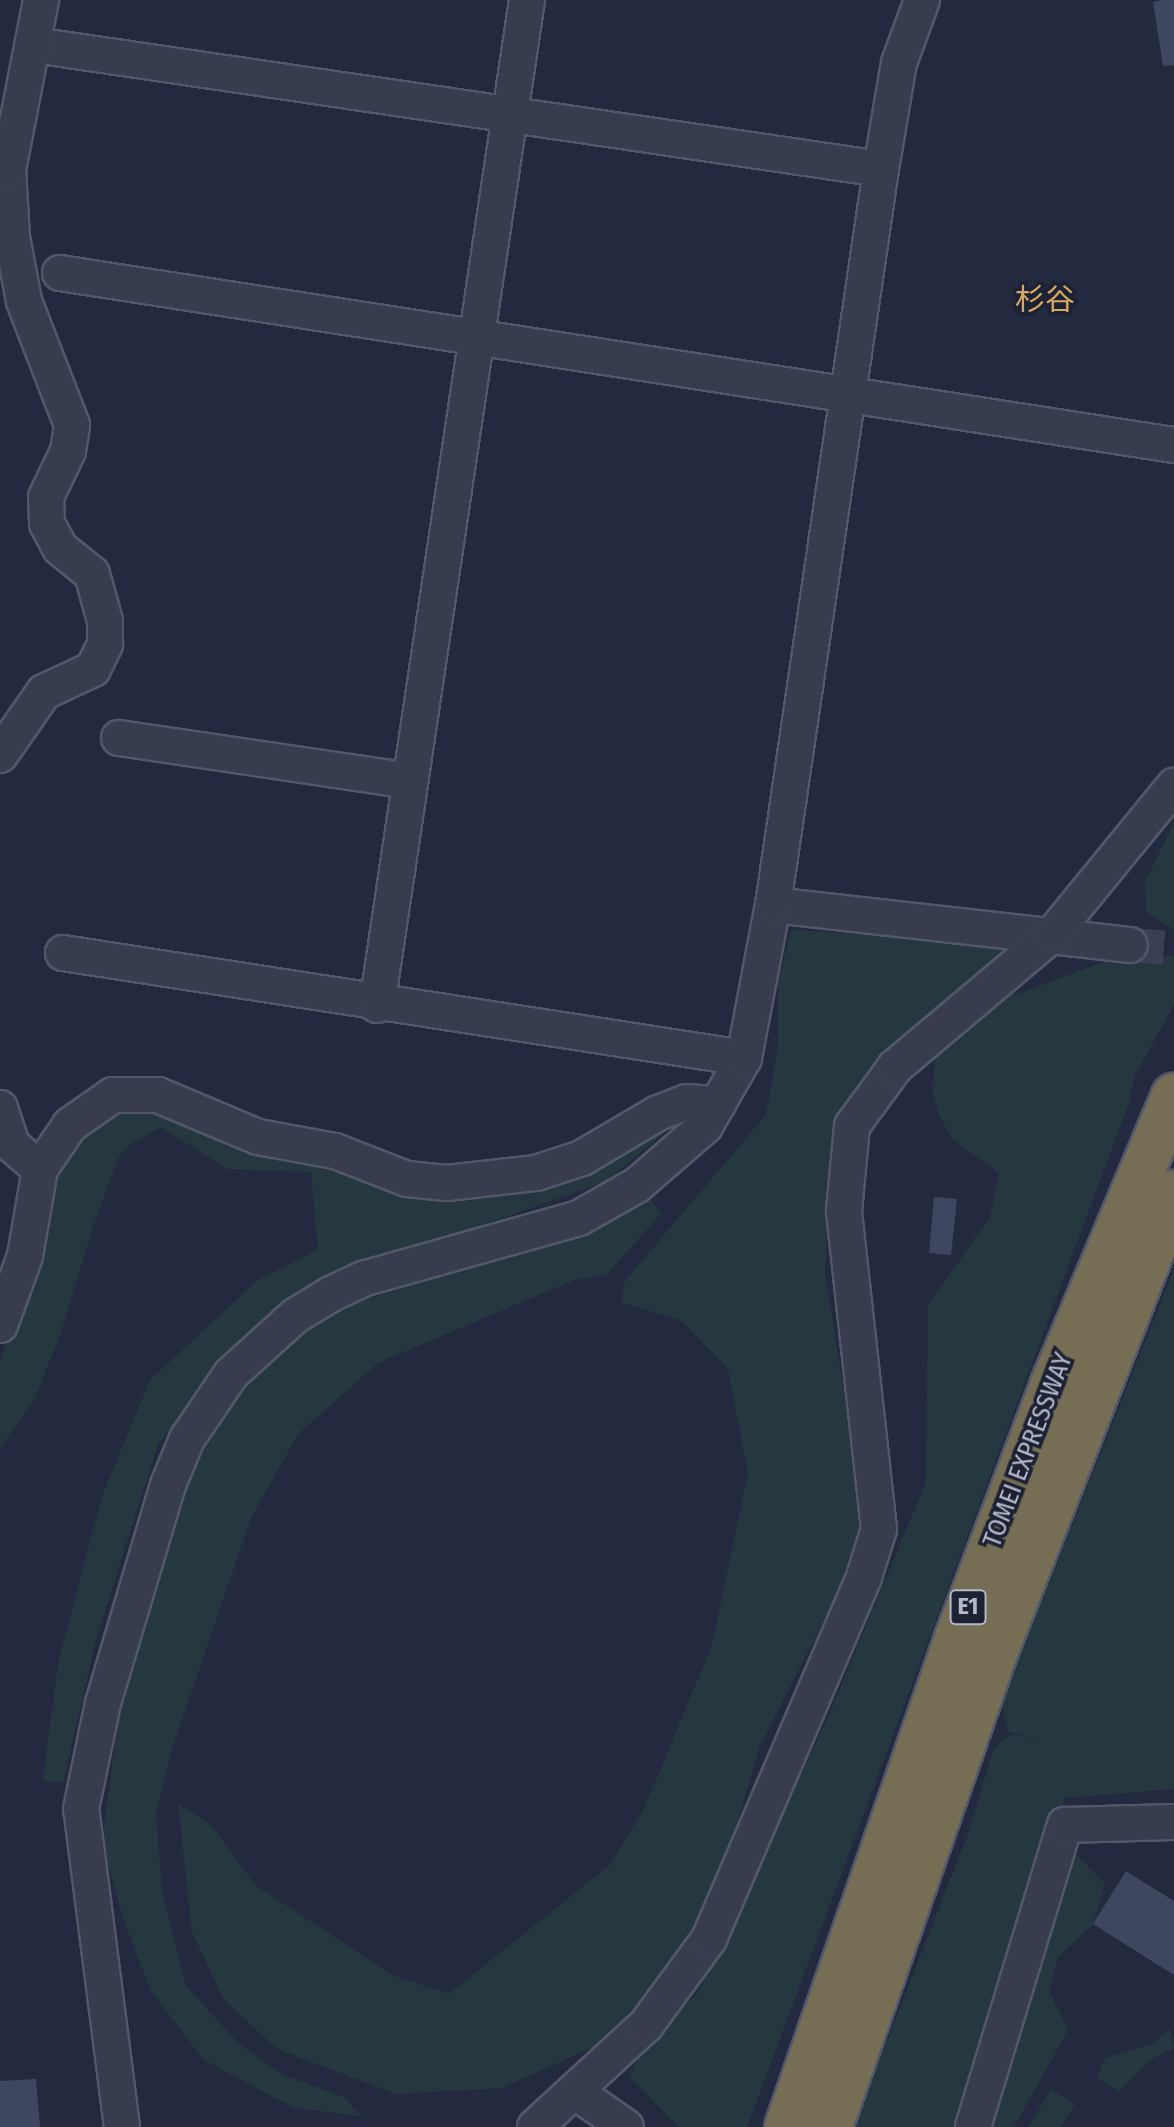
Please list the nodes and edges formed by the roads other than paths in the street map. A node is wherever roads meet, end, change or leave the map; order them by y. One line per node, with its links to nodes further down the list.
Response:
1 (41, 0): 4 (street)
2 (527, 0): 5 (street)
3 (922, 0): 6 (street)
4 (34, 45): 5 (street); 12 (street)
5 (511, 115): 6 (street); 8 (street)
6 (881, 169): 9 (street)
7 (60, 273): 8 (street)
8 (478, 338): 9 (street); 13 (street)
9 (847, 396): 10 (street); 15 (street)
10 (1174, 445)
11 (119, 738): 13 (street)
12 (0, 755)
13 (410, 781): 19 (street)
14 (1174, 786): 16 (street)
15 (773, 905): 16 (street); 20 (street)
16 (1052, 935): 17 (street); 28 (street)
17 (1130, 945)
18 (63, 953): 19 (street)
19 (377, 1005): 20 (street)
20 (744, 1058): 22 (street)
21 (1174, 1096): 32 (highway, TOMEI EXPRESSWAY / E1)
22 (718, 1104): 24 (street); 29 (street)
23 (0, 1108): 24 (street)
24 (40, 1169): 26 (street)
25 (1174, 1193): 33 (highway, TOMEI EXPRESSWAY / E1)
26 (0, 1325)
27 (1174, 1822): 34 (street)
28 (574, 2091): 30 (street); 31 (street)
29 (122, 2127)
30 (535, 2127)
31 (626, 2127)
32 (787, 2127)
33 (830, 2127)
34 (973, 2127)

